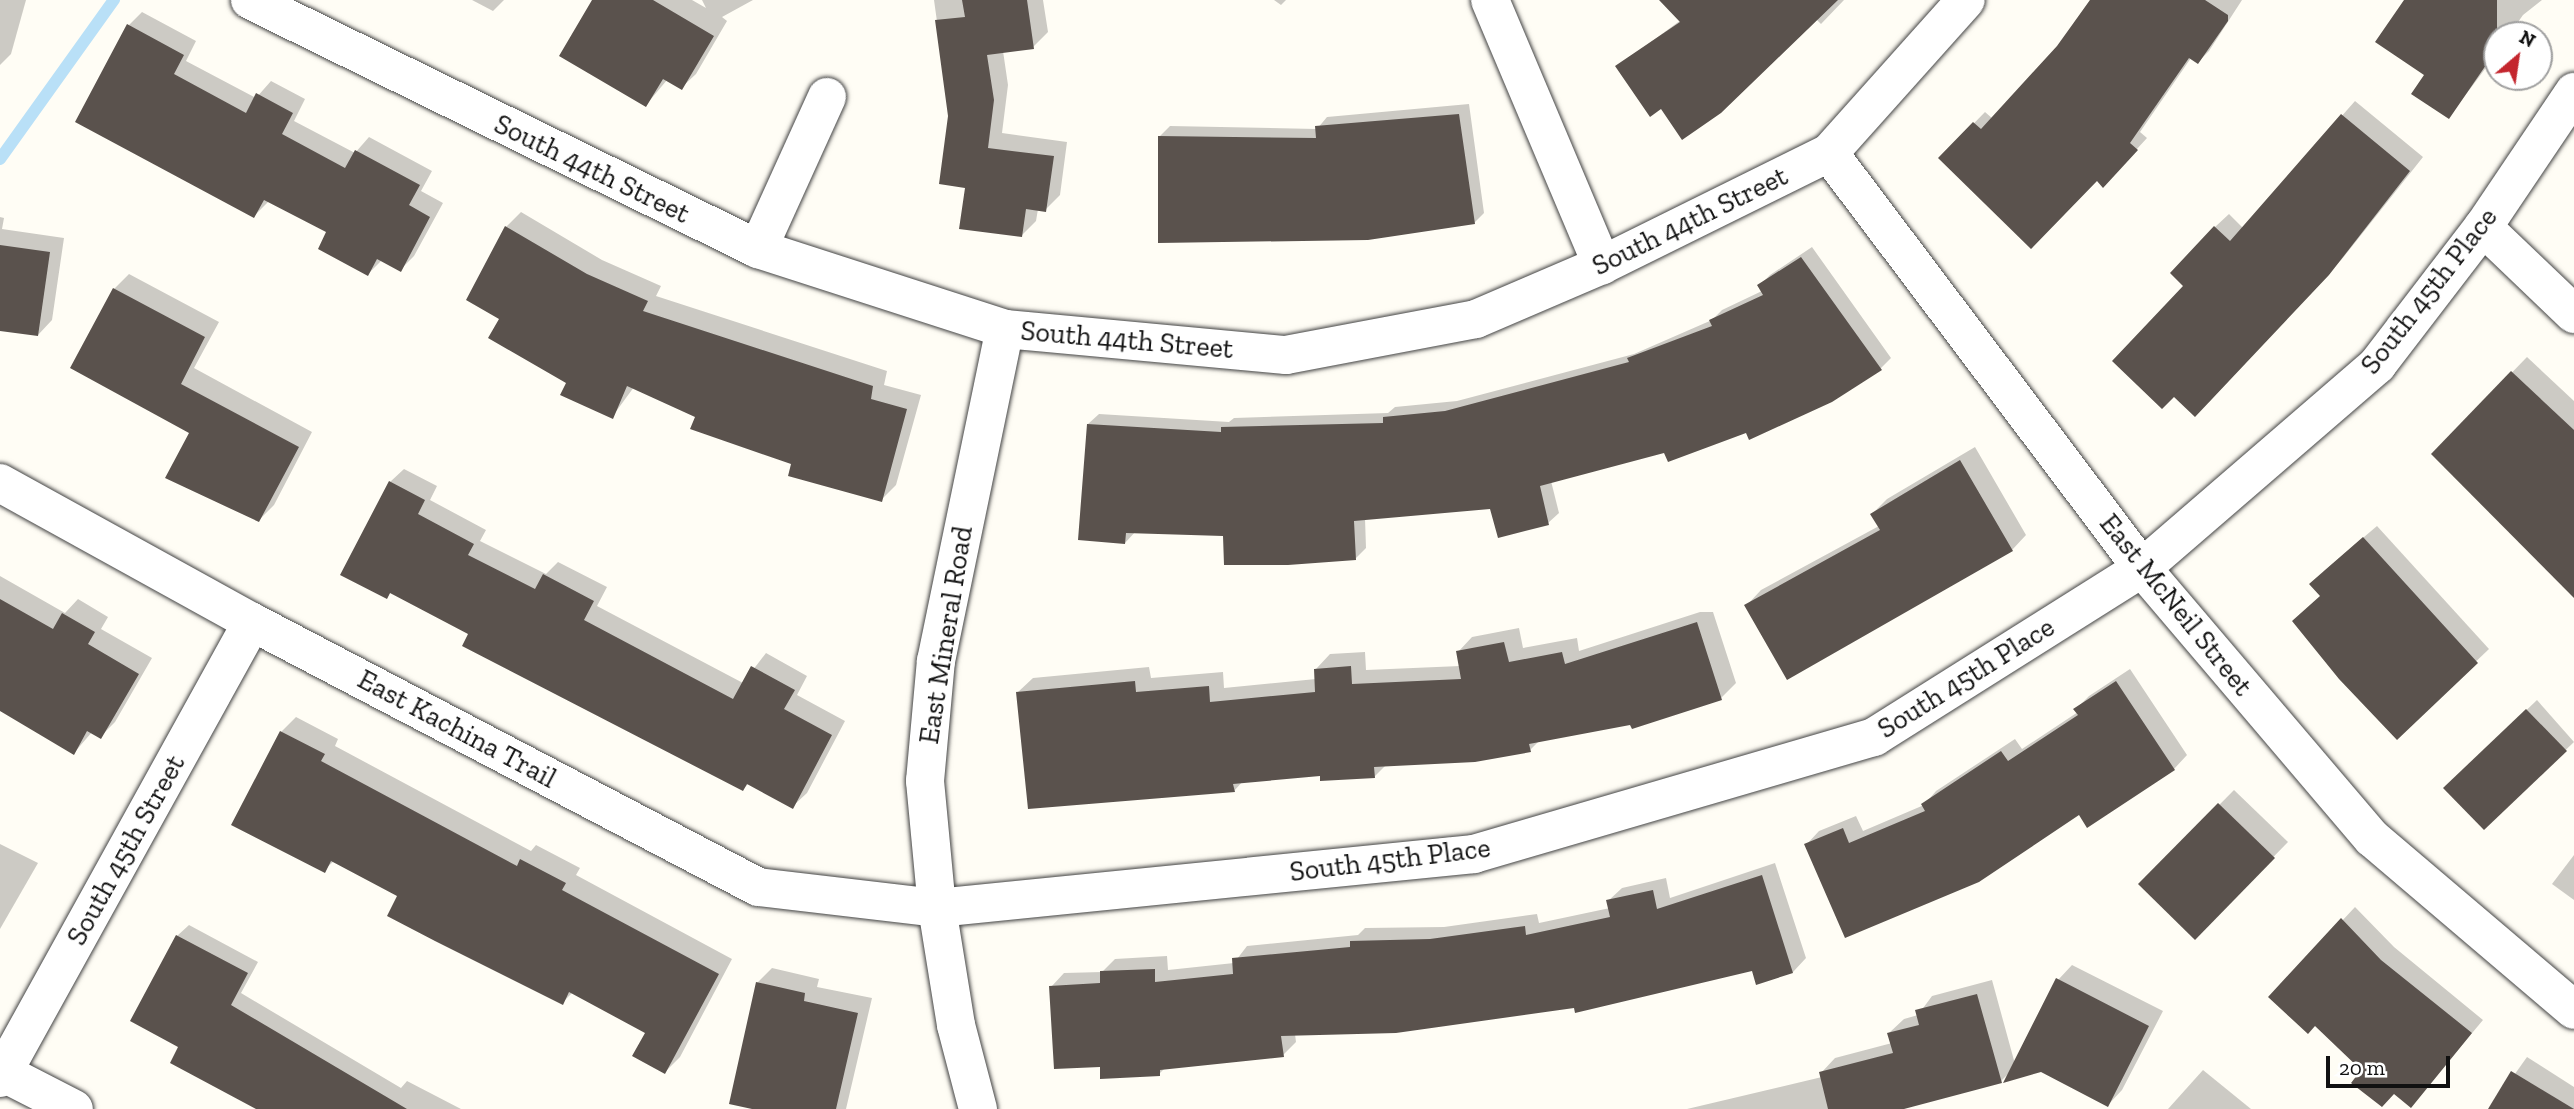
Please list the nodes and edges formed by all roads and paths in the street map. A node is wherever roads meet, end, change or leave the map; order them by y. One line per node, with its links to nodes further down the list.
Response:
1 (250, 0): 8 (street, South 44th Street)
2 (1490, 0): 9 (street)
3 (1966, 0): 6 (street, South 44th Street)
4 (2574, 92): 7 (street, South 45th Place)
5 (827, 97): 8 (street)
6 (1829, 153): 9 (street, South 44th Street); 13 (street, East McNeil Street)
7 (2483, 227): 10 (street); 13 (street, South 45th Place)
8 (758, 249): 11 (street, South 44th Street)
9 (1602, 265): 11 (street, South 44th Street)
10 (2574, 314)
11 (1005, 329): 15 (street, East Mineral Road)
12 (0, 483): 14 (street, East Kachina Trail)
13 (2142, 568): 15 (street, South 45th Place); 16 (street, East McNeil Street)
14 (252, 622): 15 (street, East Kachina Trail); 17 (street, South 45th Street)
15 (937, 908): 19 (street, East Mineral Road)
16 (2574, 1010)
17 (1, 1074): 18 (street)
18 (74, 1109)
19 (978, 1109)

